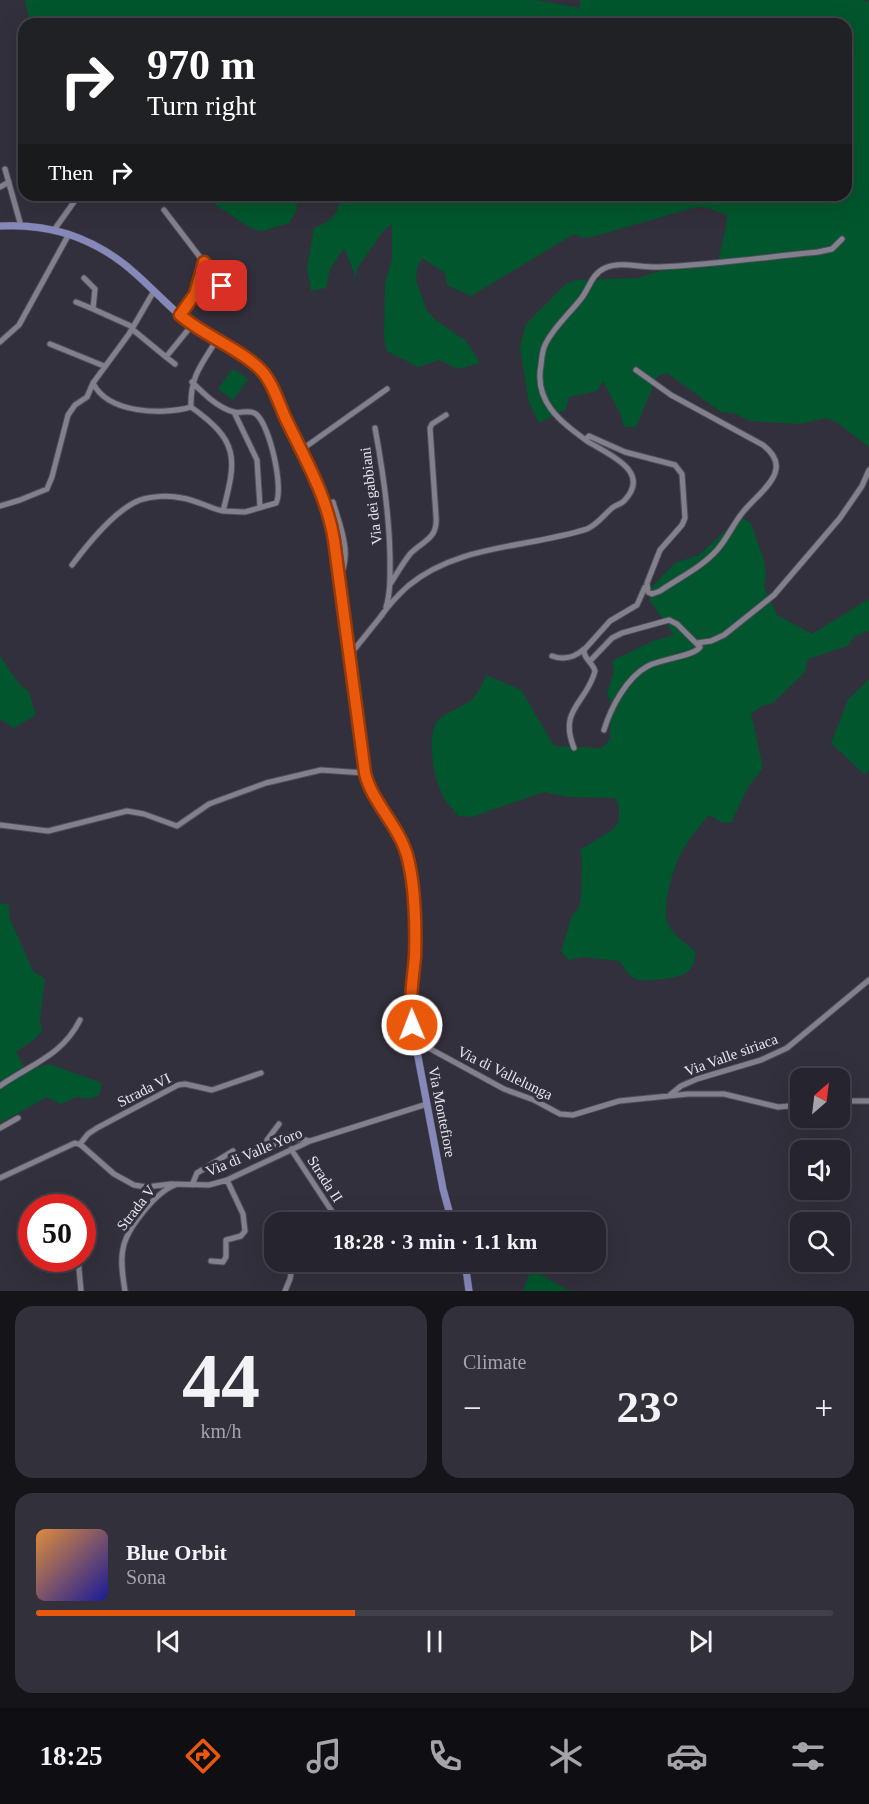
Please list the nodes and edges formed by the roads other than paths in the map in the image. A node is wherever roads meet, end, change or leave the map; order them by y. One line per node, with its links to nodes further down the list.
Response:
1 (5, 169): 2 (street)
2 (9, 182): 3 (street); 6 (street)
3 (0, 187)
4 (75, 201): 8 (street)
5 (164, 210): 11 (street)
6 (21, 225): 7 (main road, Via Montefiore); 8 (main road, Via Montefiore)
7 (0, 226)
8 (54, 230): 9 (main road, Via Montefiore)
9 (69, 234): 14 (main road, Via Montefiore); 21 (street)
10 (842, 239): 34 (street)
11 (204, 262): 13 (street); 17 (street)
12 (84, 278): 16 (street)
13 (222, 286)
14 (154, 291): 17 (main road, Via Montefiore); 19 (street)
15 (76, 303): 16 (street)
16 (93, 309): 19 (street)
17 (180, 315): 18 (main road, Via Montefiore)
18 (192, 325): 20 (main road, Via Montefiore); 23 (street)
19 (132, 328): 23 (street); 25 (street)
20 (216, 341): 27 (street); 35 (main road, Via Montefiore)
21 (0, 342)
22 (50, 344): 25 (street)
23 (166, 357): 24 (street)
24 (175, 364)
25 (104, 366): 28 (street)
26 (636, 370): 43 (street)
27 (192, 382): 30 (street); 31 (street)
28 (93, 383): 30 (street); 38 (street)
29 (387, 389): 35 (street)
30 (191, 407): 40 (street)
31 (233, 412): 39 (street); 39 (street)
32 (446, 415): 44 (street)
33 (375, 428): 44 (street, Via dei gabbiani)
34 (587, 441): 43 (street); 45 (street)
35 (301, 450): 42 (main road, Via Montefiore)
36 (869, 470): 46 (street)
37 (333, 502): 42 (street)
38 (0, 506)
39 (260, 507): 40 (street)
40 (223, 511): 41 (street)
41 (72, 565)
42 (339, 578): 48 (main road, Via Montefiore)
43 (648, 580): 47 (street)
44 (389, 587): 45 (street, Via dei gabbiani)
45 (381, 616): 48 (street, Via dei gabbiani)
46 (697, 643): 50 (street); 51 (street)
47 (585, 648): 49 (street); 50 (street)
48 (349, 656): 53 (main road, Via Montefiore)
49 (552, 656)
50 (590, 661): 52 (street)
51 (604, 730)
52 (574, 748)
53 (365, 773): 54 (street); 57 (main road, Via Montefiore)
54 (0, 825)
55 (869, 980): 60 (street, Via Valle siriaca)
56 (80, 1020): 59 (street)
57 (414, 1040): 60 (street, Via di Vallelunga); 63 (main road, Via Montefiore)
58 (261, 1073): 69 (street, Strada VI)
59 (0, 1086)
60 (670, 1095): 64 (street, Via di Vallelunga)
61 (850, 1101): 62 (street)
62 (869, 1101)
63 (427, 1104): 68 (street, Via di Valle Yoro); 77 (main road, Via Montefiore)
64 (790, 1105)
65 (18, 1118): 67 (street)
66 (279, 1124): 68 (street)
67 (0, 1128)
68 (310, 1141): 70 (street, Via di Valle Yoro)
69 (80, 1144): 72 (street); 74 (street, Via di Valle Yoro)
70 (291, 1149): 73 (street, Via di Valle Yoro); 76 (street, Strada II)
71 (233, 1151): 75 (street)
72 (0, 1178)
73 (227, 1180): 75 (street, Via di Valle Yoro); 78 (street)
74 (179, 1184): 75 (street, Via di Valle Yoro); 83 (street, Strada V)
75 (192, 1185)
76 (332, 1212)
77 (449, 1212)
78 (211, 1261)
79 (79, 1272): 82 (street)
80 (291, 1272): 84 (street)
81 (466, 1272): 85 (main road)
82 (81, 1291)
83 (125, 1291)
84 (285, 1291)
85 (469, 1291)

